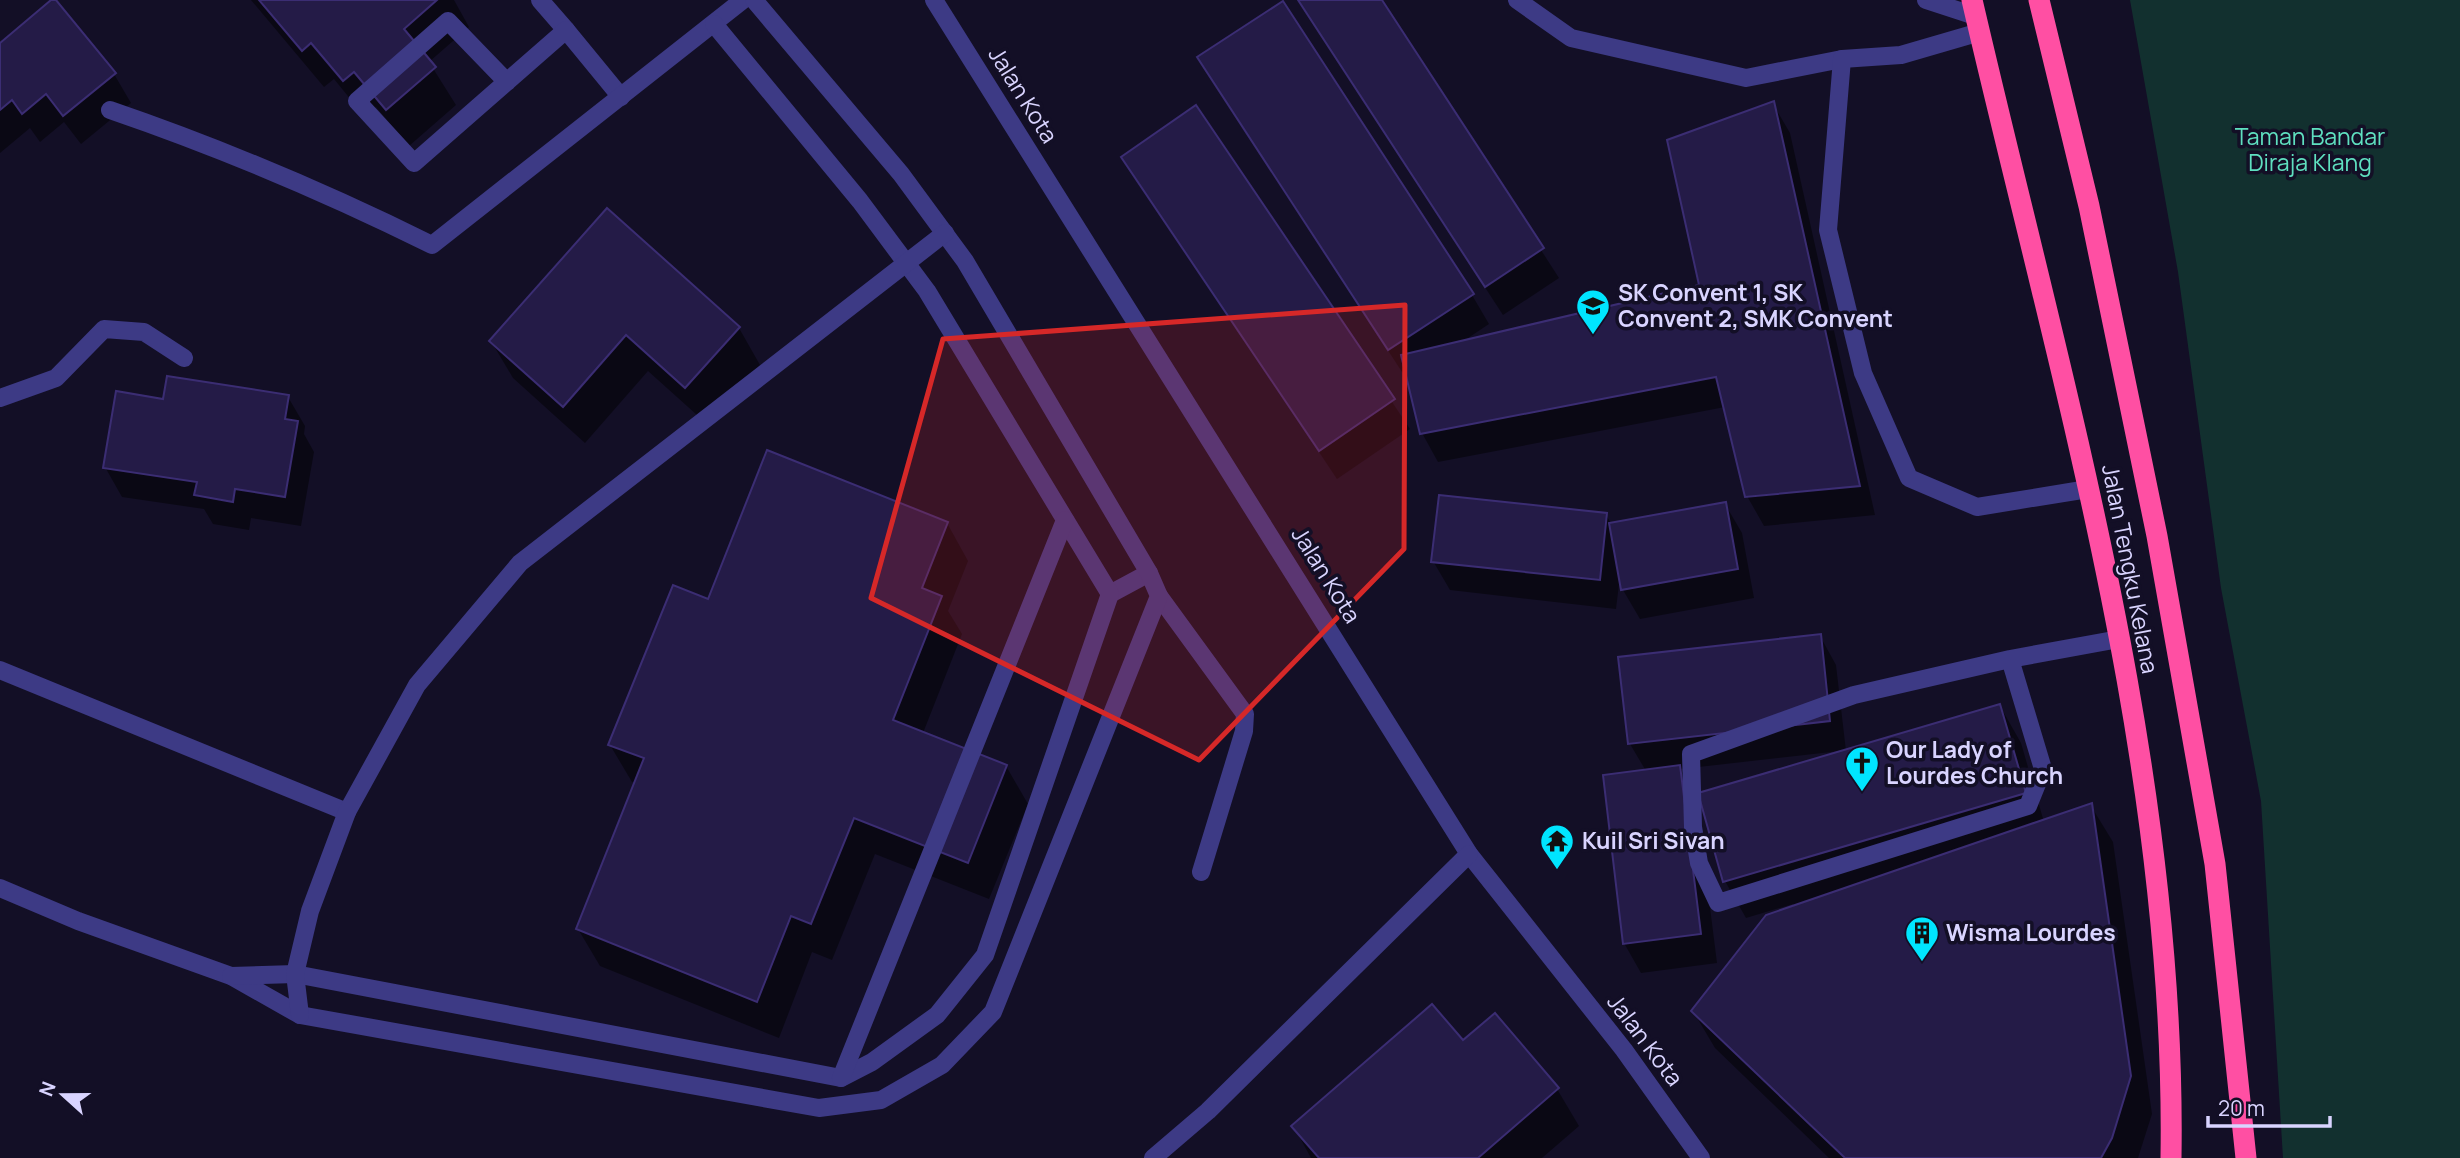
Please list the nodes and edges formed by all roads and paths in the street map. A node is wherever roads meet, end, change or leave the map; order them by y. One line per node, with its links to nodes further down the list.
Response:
1 (540, 0): 10 (street)
2 (743, 0): 9 (street)
3 (754, 0): 15 (street)
4 (934, 0): 28 (street, Jalan Kota)
5 (1517, 0): 11 (street)
6 (1926, 0): 8 (street)
7 (2039, 0): 38 (highway, Jalan Tengku Kelana)
8 (1976, 16): 11 (street); 19 (highway, Jalan Tengku Kelana)
9 (714, 24): 13 (street); 16 (street)
10 (566, 30): 12 (street); 13 (street)
11 (1842, 59): 19 (street)
12 (507, 82): 12 (street)
13 (621, 97): 14 (street)
14 (110, 110)
15 (945, 233): 16 (street); 21 (street)
16 (906, 263): 20 (street); 27 (street)
17 (184, 358): 18 (street)
18 (0, 398)
19 (2088, 489): 24 (highway, Jalan Tengku Kelana)
20 (1065, 520): 22 (street); 34 (street)
21 (1149, 573): 22 (street); 23 (street)
22 (1110, 594): 34 (street)
23 (1159, 596): 29 (street); 33 (street)
24 (2119, 639): 25 (street); 37 (highway, Jalan Tengku Kelana)
25 (2010, 659): 25 (street)
26 (0, 670): 27 (street)
27 (347, 812): 31 (street)
28 (1469, 854): 35 (street); 36 (street, Jalan Kota)
29 (1201, 872)
30 (0, 888): 32 (street)
31 (295, 974): 32 (street); 33 (street); 34 (street)
32 (231, 976): 33 (street)
33 (300, 1015)
34 (841, 1078)
35 (1153, 1158)
36 (1701, 1158)
37 (2171, 1158)
38 (2246, 1158)

